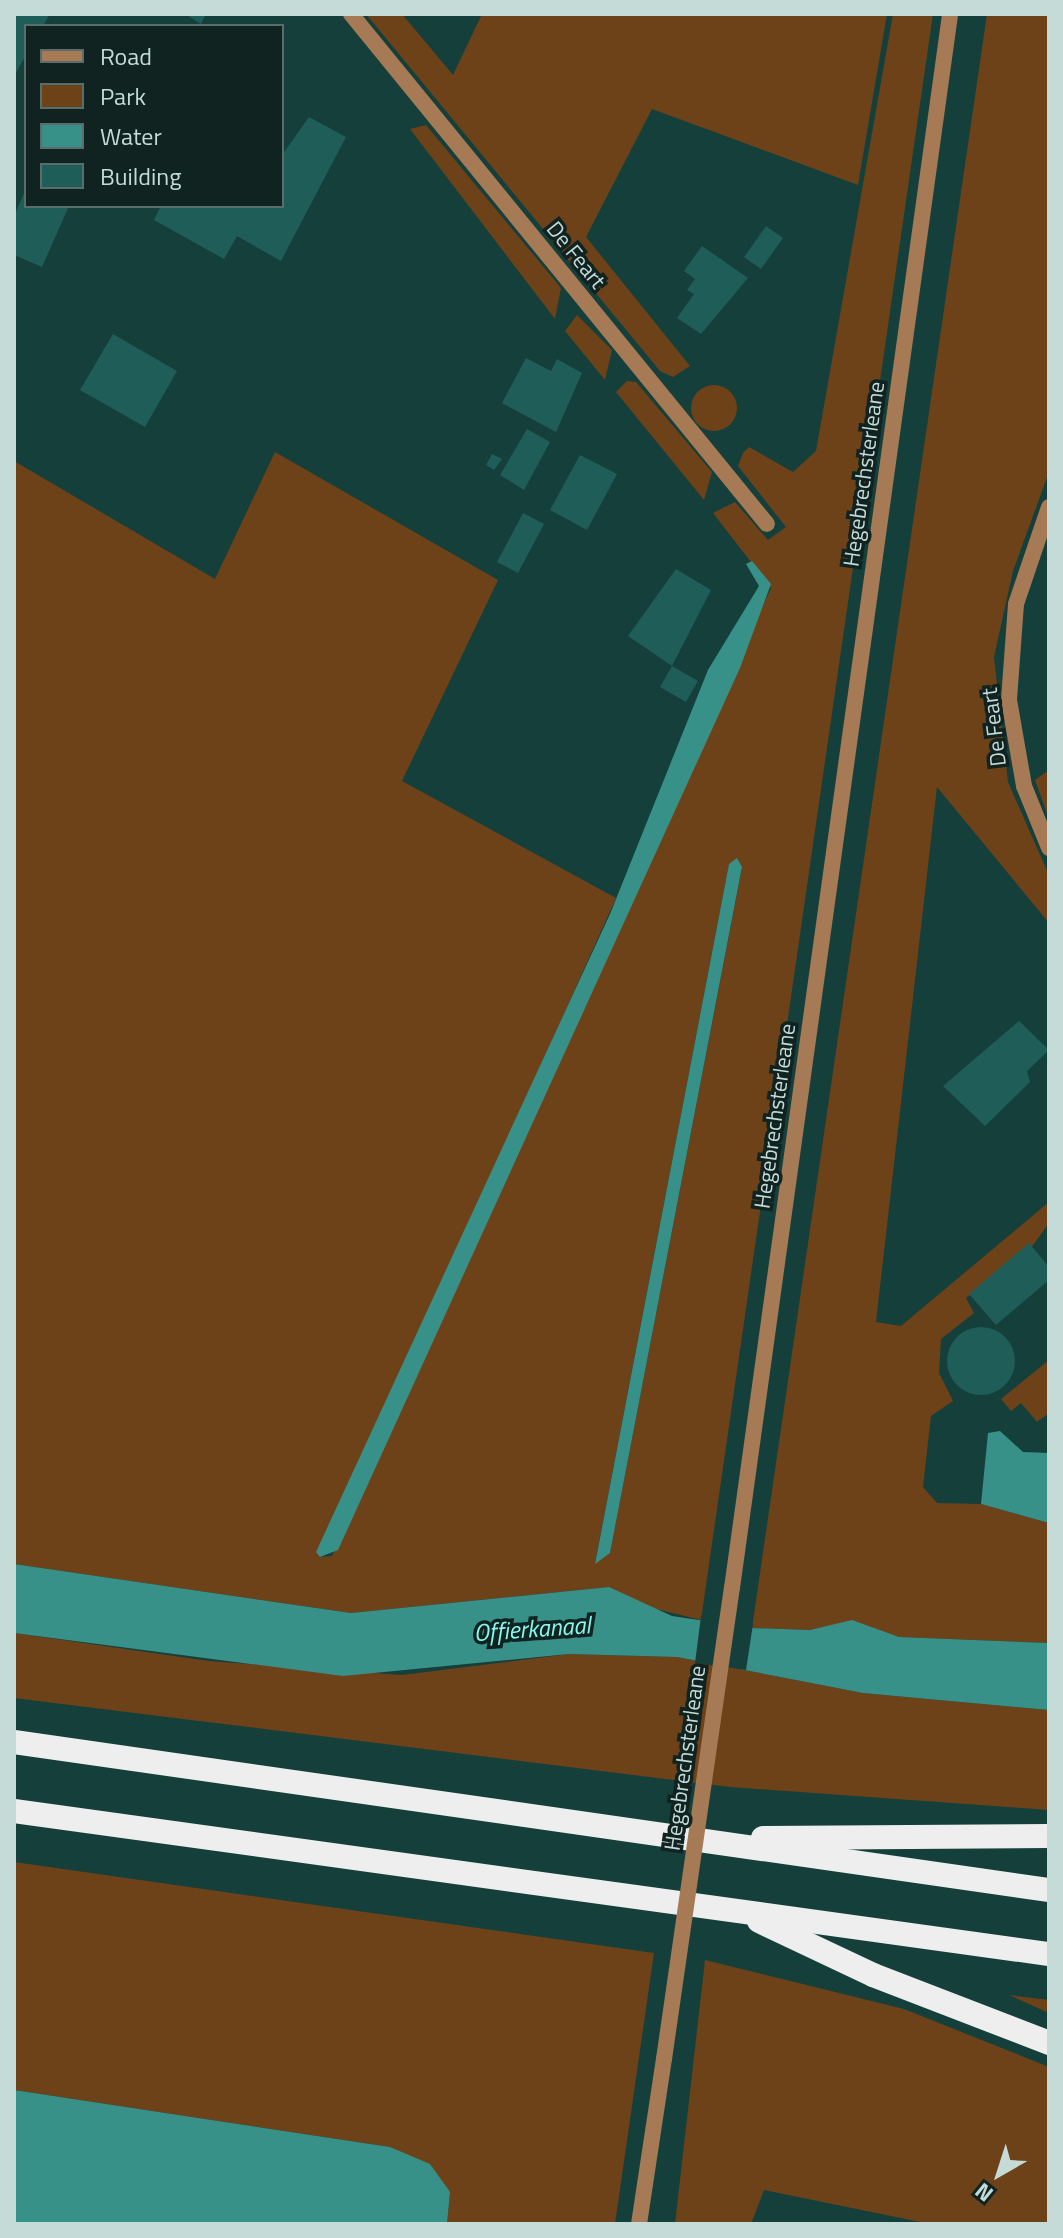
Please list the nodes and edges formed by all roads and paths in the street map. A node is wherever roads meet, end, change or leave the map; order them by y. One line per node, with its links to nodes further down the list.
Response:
1 (351, 14): 4 (street, De Feart)
2 (950, 14): 14 (street, Hegebrechsterleane, bridge)
3 (1049, 507): 5 (street, De Feart)
4 (767, 524)
5 (1049, 848)
6 (14, 1742): 9 (highway)
7 (14, 1811): 11 (highway)
8 (1049, 1836): 9 (highway)
9 (678, 1839): 10 (highway)
10 (1049, 1890)
11 (736, 1910): 12 (highway); 13 (highway)
12 (1049, 1954)
13 (1049, 2043)
14 (639, 2224)

